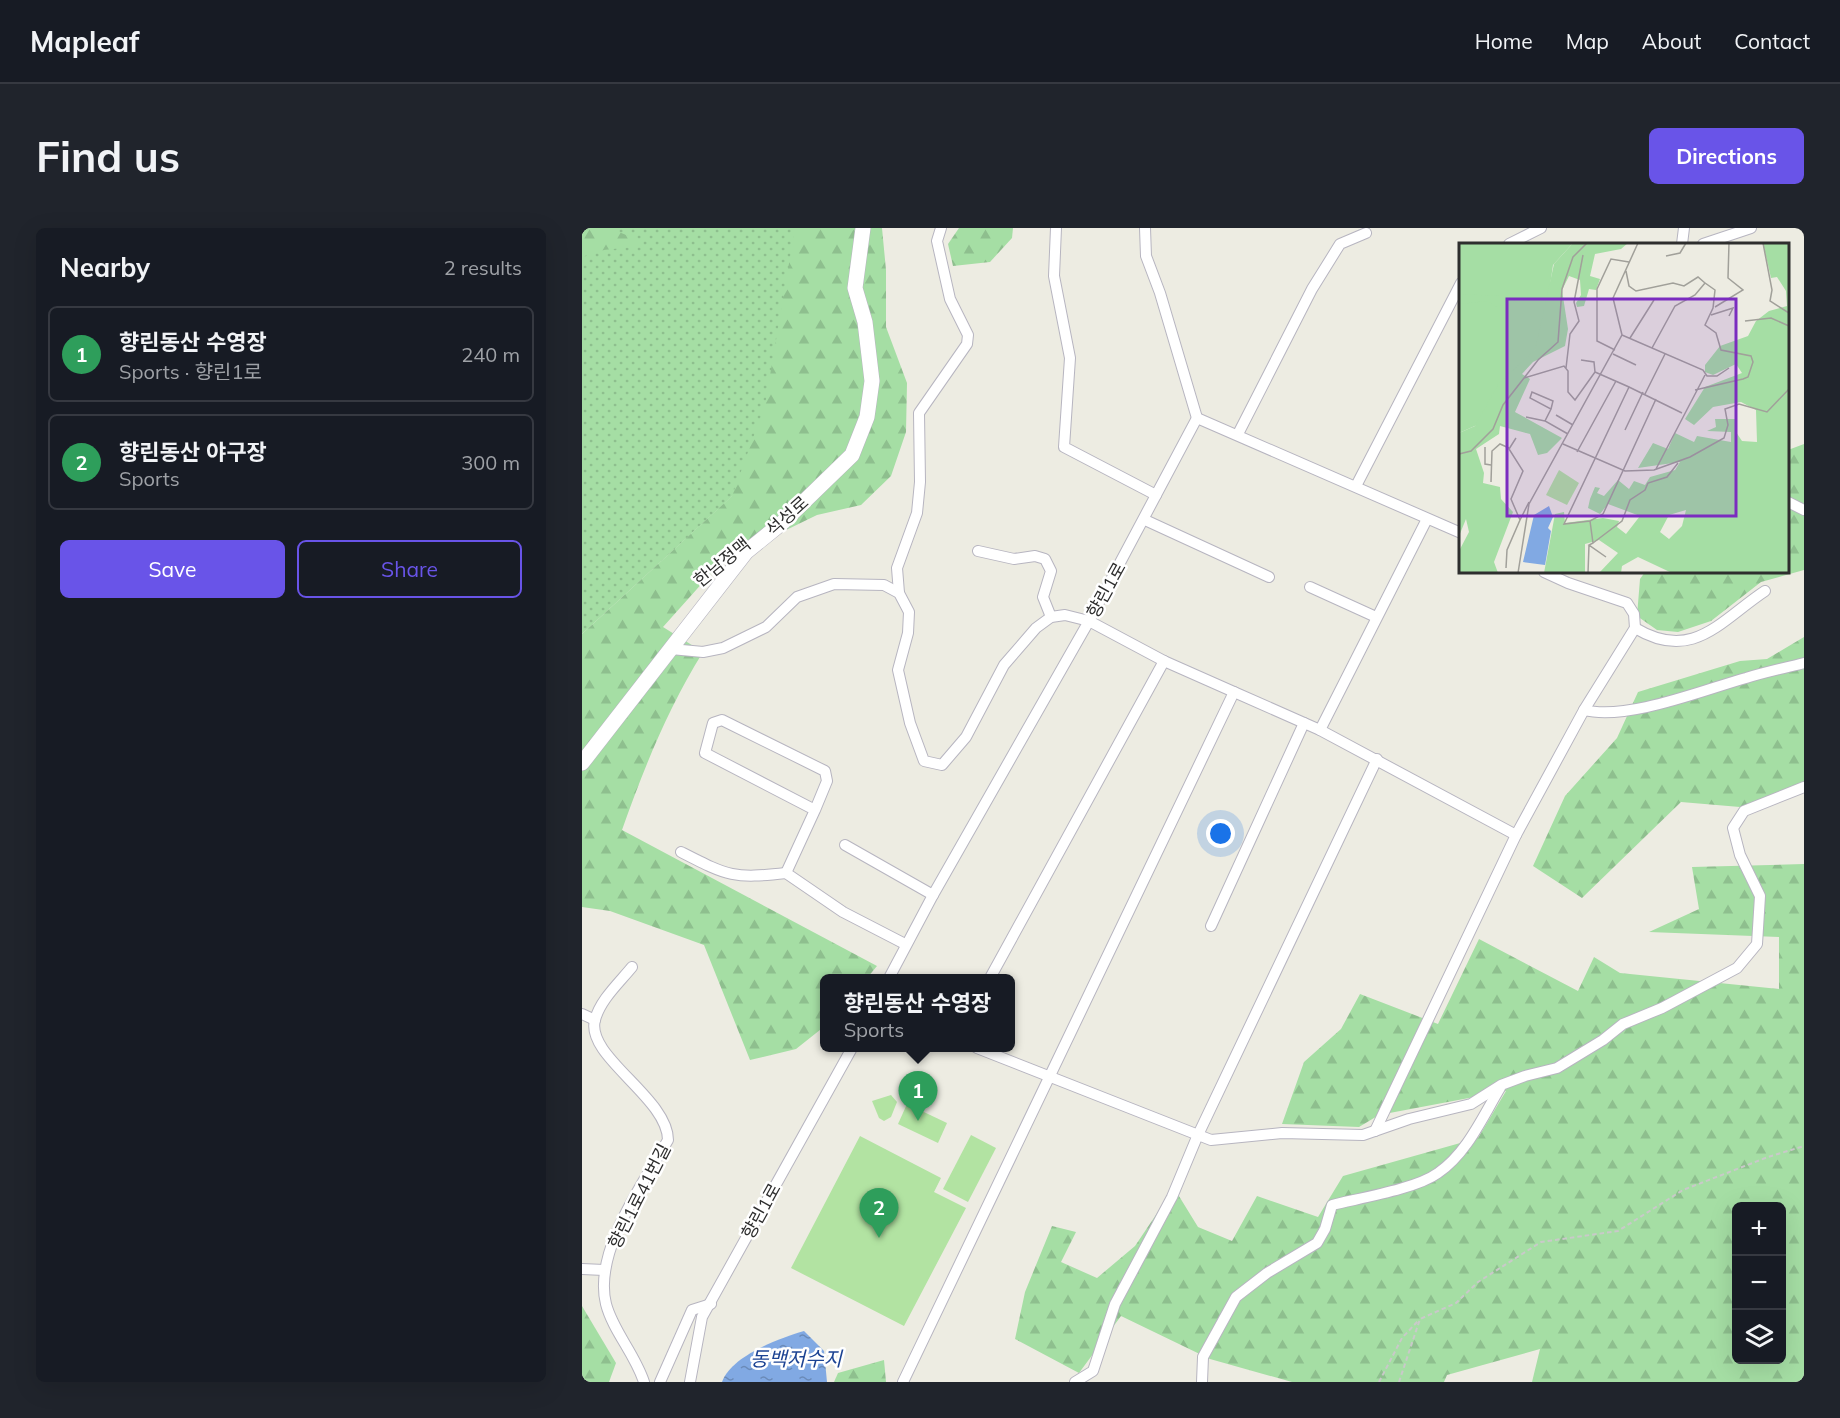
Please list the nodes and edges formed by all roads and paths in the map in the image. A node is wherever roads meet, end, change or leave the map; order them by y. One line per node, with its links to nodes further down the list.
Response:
1 (863, 228): 32 (street, 석성로)
2 (941, 228): 27 (street)
3 (1056, 228): 16 (street)
4 (1145, 228): 13 (street)
5 (1541, 228): 9 (street)
6 (1684, 228): 10 (street)
7 (1751, 228): 11 (street)
8 (1366, 233): 14 (street)
9 (1511, 243)
10 (1682, 243)
11 (1706, 243)
12 (1459, 287): 15 (street)
13 (1197, 418): 14 (street); 16 (street, 향린1로)
14 (1238, 434): 15 (street)
15 (1356, 486): 19 (street)
16 (1156, 495): 20 (street, 향린1로)
17 (1789, 502): 18 (street)
18 (1804, 510)
19 (1427, 519): 21 (street); 29 (street)
20 (1145, 520): 24 (street); 30 (street, 향린1로)
21 (1459, 532)
22 (978, 551): 28 (street)
23 (1546, 573): 31 (street)
24 (1269, 577)
25 (1310, 587): 29 (street)
26 (1765, 591): 31 (street)
27 (899, 593): 28 (street); 32 (street)
28 (1051, 617): 30 (street)
29 (1376, 617): 38 (street)
30 (1089, 621): 33 (street); 47 (street, 향린1로)
31 (1635, 628): 36 (street)
32 (671, 649): 40 (street, 석성로)
33 (1164, 661): 35 (street); 52 (street)
34 (1804, 663): 36 (street)
35 (1234, 692): 37 (street); 57 (street)
36 (1584, 710): 43 (street)
37 (1305, 723): 38 (street); 48 (street)
38 (1320, 730): 39 (street)
39 (1377, 759): 43 (street); 60 (street)
40 (582, 763)
41 (1804, 787): 58 (street)
42 (815, 810): 42 (street); 46 (street)
43 (1516, 836): 59 (street)
44 (845, 845): 47 (street)
45 (681, 852): 46 (street)
46 (786, 873): 49 (street)
47 (933, 895): 49 (street, 향린1로)
48 (1211, 926)
49 (905, 944): 51 (street, 향린1로)
50 (632, 967): 54 (street)
51 (891, 974)
52 (992, 974)
53 (582, 1014): 54 (street)
54 (595, 1020): 63 (street, 향린1로41번길)
55 (849, 1052): 64 (street, 향린1로)
56 (989, 1052): 57 (street)
57 (1049, 1076): 60 (street); 69 (street)
58 (1501, 1085): 59 (street); 71 (street)
59 (1375, 1131): 60 (street)
60 (1197, 1137): 70 (street)
61 (1804, 1146): 65 (path)
62 (582, 1269): 63 (street)
63 (604, 1270): 66 (street, 향린1로41번길)
64 (711, 1304): 67 (street); 68 (street, 향린1로)
65 (1420, 1319): 72 (path); 73 (path)
66 (644, 1382)
67 (660, 1382)
68 (690, 1382)
69 (903, 1382)
70 (1075, 1382)
71 (1202, 1382)
72 (1379, 1382)
73 (1399, 1382)

